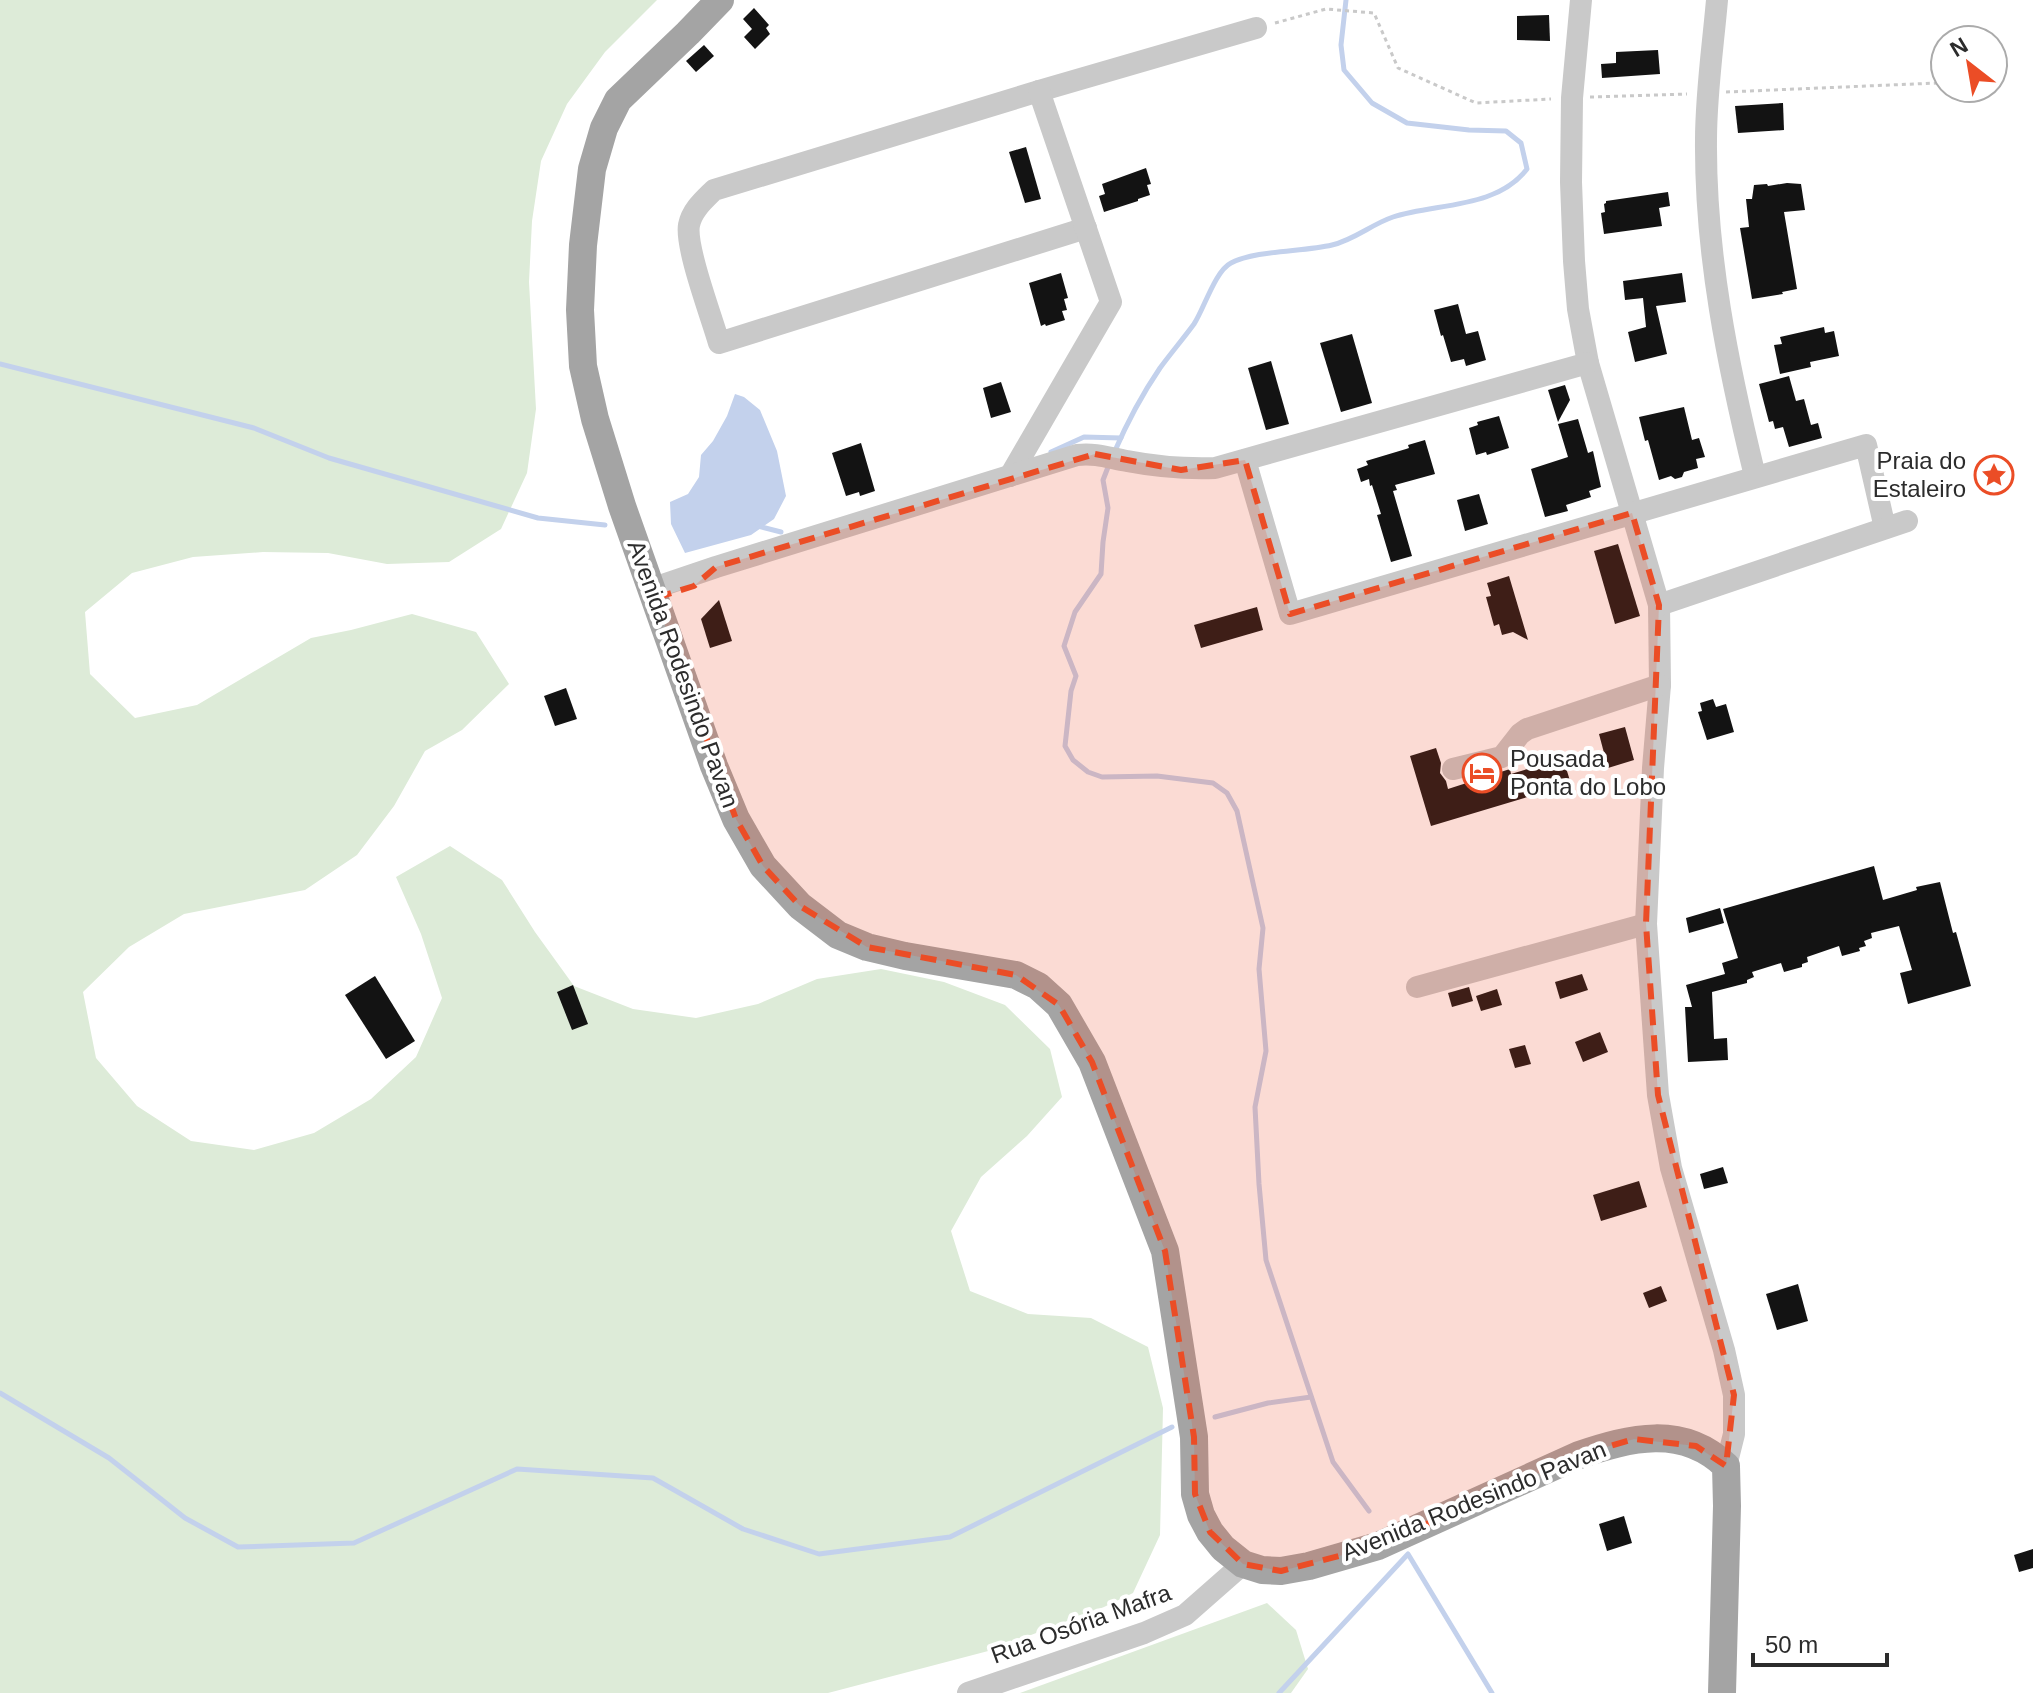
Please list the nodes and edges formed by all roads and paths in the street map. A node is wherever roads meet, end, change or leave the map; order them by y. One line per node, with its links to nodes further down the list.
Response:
1 (720, 0): 17 (main road, Avenida Rodesindo Pavan)
2 (1581, 0): 8 (street)
3 (1717, 0): 7 (street)
4 (1256, 28): 6 (street); 8 (path)
5 (1929, 83): 7 (path)
6 (1039, 91): 9 (street); 9 (street)
7 (1709, 93): 8 (path); 13 (street)
8 (1572, 98): 10 (street)
9 (1086, 228): 12 (street)
10 (1588, 363): 11 (street); 14 (street)
11 (1245, 460): 12 (street); 14 (street)
12 (1010, 476): 17 (street)
13 (1755, 476): 14 (street); 16 (street)
14 (1632, 513): 18 (street)
15 (1907, 521): 16 (street)
16 (1885, 528): 18 (street)
17 (653, 594): 24 (main road, Avenida Rodesindo Pavan)
18 (1659, 605): 19 (street)
19 (1660, 685): 20 (street); 21 (street)
20 (1453, 769)
21 (1646, 924): 22 (street); 23 (street)
22 (1417, 987)
23 (1726, 1466): 24 (main road, Avenida Rodesindo Pavan); 26 (main road)
24 (1243, 1564): 25 (street, Rua Osória Mafra)
25 (968, 1693)
26 (1722, 1693)

